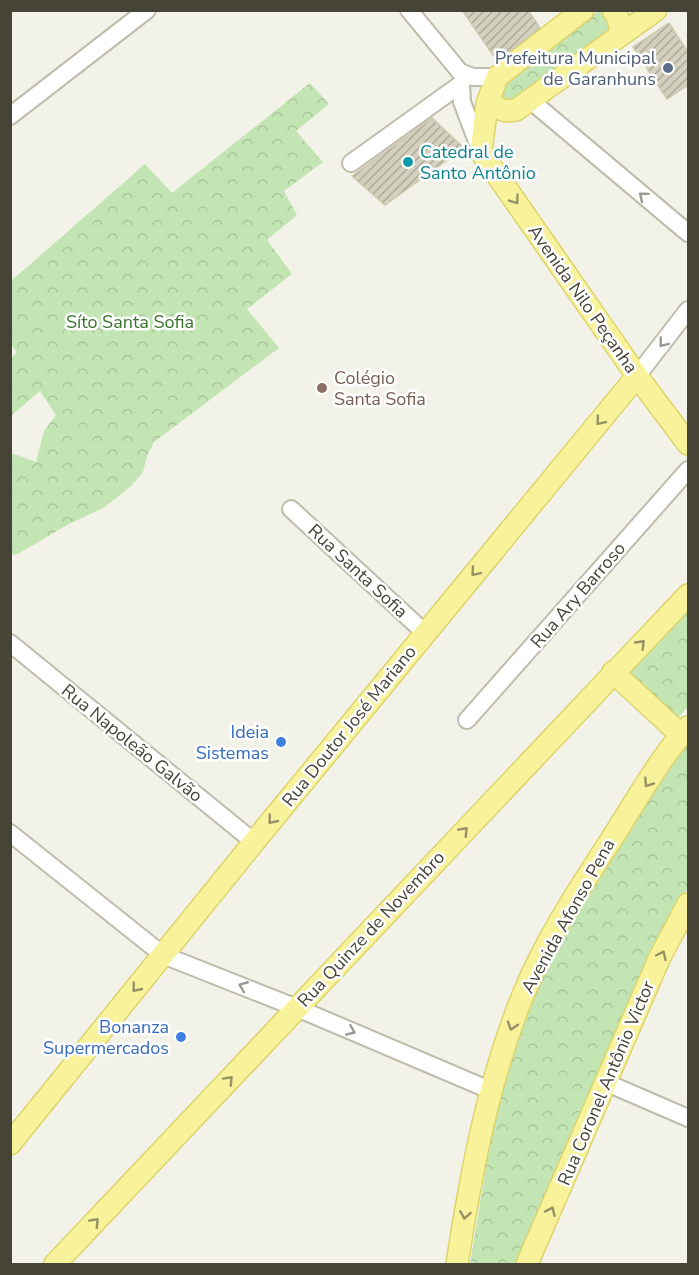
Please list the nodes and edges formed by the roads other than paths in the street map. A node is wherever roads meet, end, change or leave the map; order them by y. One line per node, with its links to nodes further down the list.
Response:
1 (147, 10): 11 (street)
2 (409, 10): 8 (street)
3 (583, 10): 7 (main road)
4 (613, 10): 6 (main road)
5 (649, 12): 6 (main road)
6 (620, 35): 9 (main road)
7 (496, 76): 8 (street); 10 (main road)
8 (460, 78): 10 (street); 12 (street); 13 (street)
9 (530, 100): 10 (main road); 14 (street, one-way to 9)
10 (487, 104): 12 (main road)
11 (10, 116)
12 (481, 152): 16 (main road, Avenida Nilo Peçanha, one-way to 16)
13 (351, 163)
14 (688, 233)
15 (688, 310): 16 (street, Rua Doutor José Mariano, one-way to 16)
16 (637, 376): 17 (main road, Avenida Nilo Peçanha); 21 (main road, Rua Doutor José Mariano, one-way to 21)
17 (688, 444)
18 (688, 470): 24 (street, Rua Ary Barroso)
19 (291, 509): 21 (street, Rua Santa Sofia)
20 (688, 595): 23 (main road, Rua Quinze de Novembro, one-way to 20)
21 (425, 633): 27 (main road, Rua Doutor José Mariano, one-way to 27)
22 (10, 644): 27 (street, Rua Napoleão Galvão)
23 (613, 672): 25 (main road); 30 (main road, Rua Quinze de Novembro, one-way to 23)
24 (467, 720)
25 (685, 731): 32 (main road, Avenida Afonso Pena, one-way to 32)
26 (10, 833): 29 (street)
27 (254, 842): 29 (main road, Rua Doutor José Mariano)
28 (688, 904): 31 (main road, Rua Coronel Antônio Victor, one-way to 28)
29 (163, 954): 30 (street, one-way to 29); 34 (main road, Rua Doutor José Mariano, one-way to 34)
30 (297, 1008): 32 (street, one-way to 32); 35 (main road, Rua Quinze de Novembro, one-way to 30)
31 (607, 1083): 33 (street); 37 (main road, Rua Coronel Antônio Victor, one-way to 31)
32 (492, 1090): 36 (main road, Avenida Afonso Pena, one-way to 36)
33 (688, 1118)
34 (10, 1144)
35 (55, 1264)
36 (457, 1264)
37 (527, 1264)

